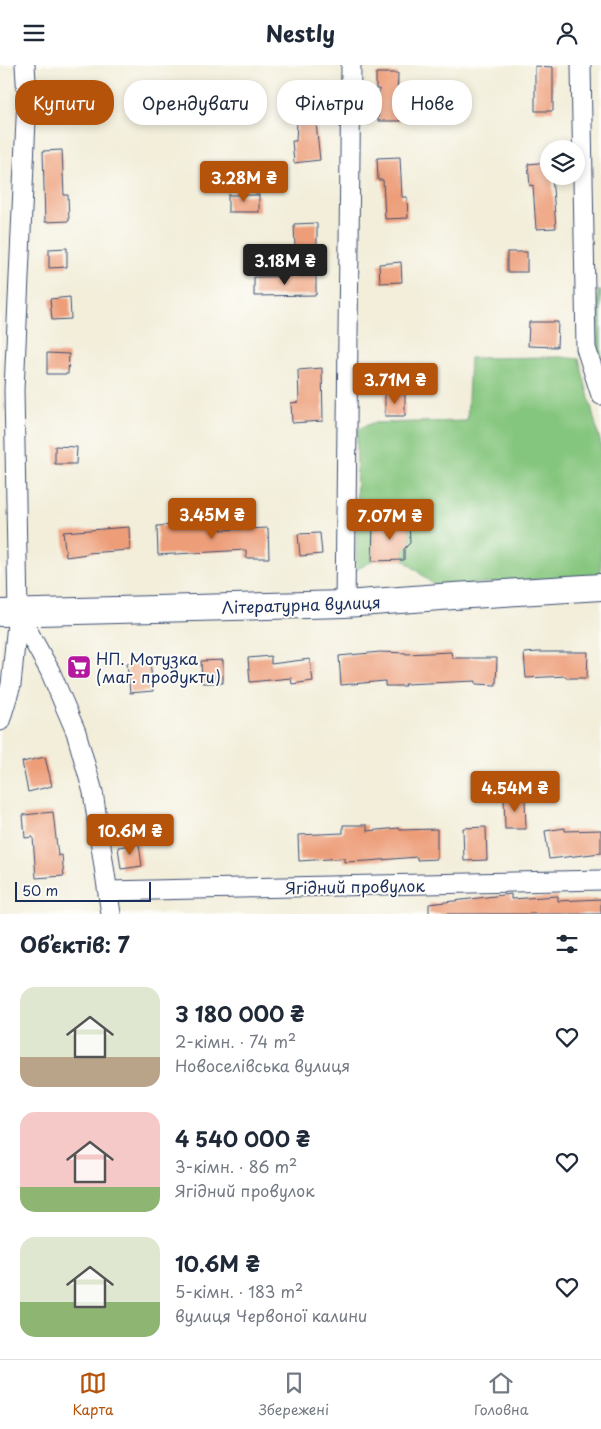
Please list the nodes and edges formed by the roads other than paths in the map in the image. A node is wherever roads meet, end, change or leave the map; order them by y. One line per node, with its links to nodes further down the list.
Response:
1 (25, 65): 7 (street)
2 (351, 65): 6 (street)
3 (580, 65): 4 (street)
4 (601, 395)
5 (601, 587): 6 (street, Літературна вулиця)
6 (345, 604): 7 (street, Літературна вулиця)
7 (9, 613): 8 (street); 10 (street)
8 (0, 721)
9 (601, 880): 10 (street, Ягідний провулок)
10 (108, 891): 11 (street)
11 (111, 914)

